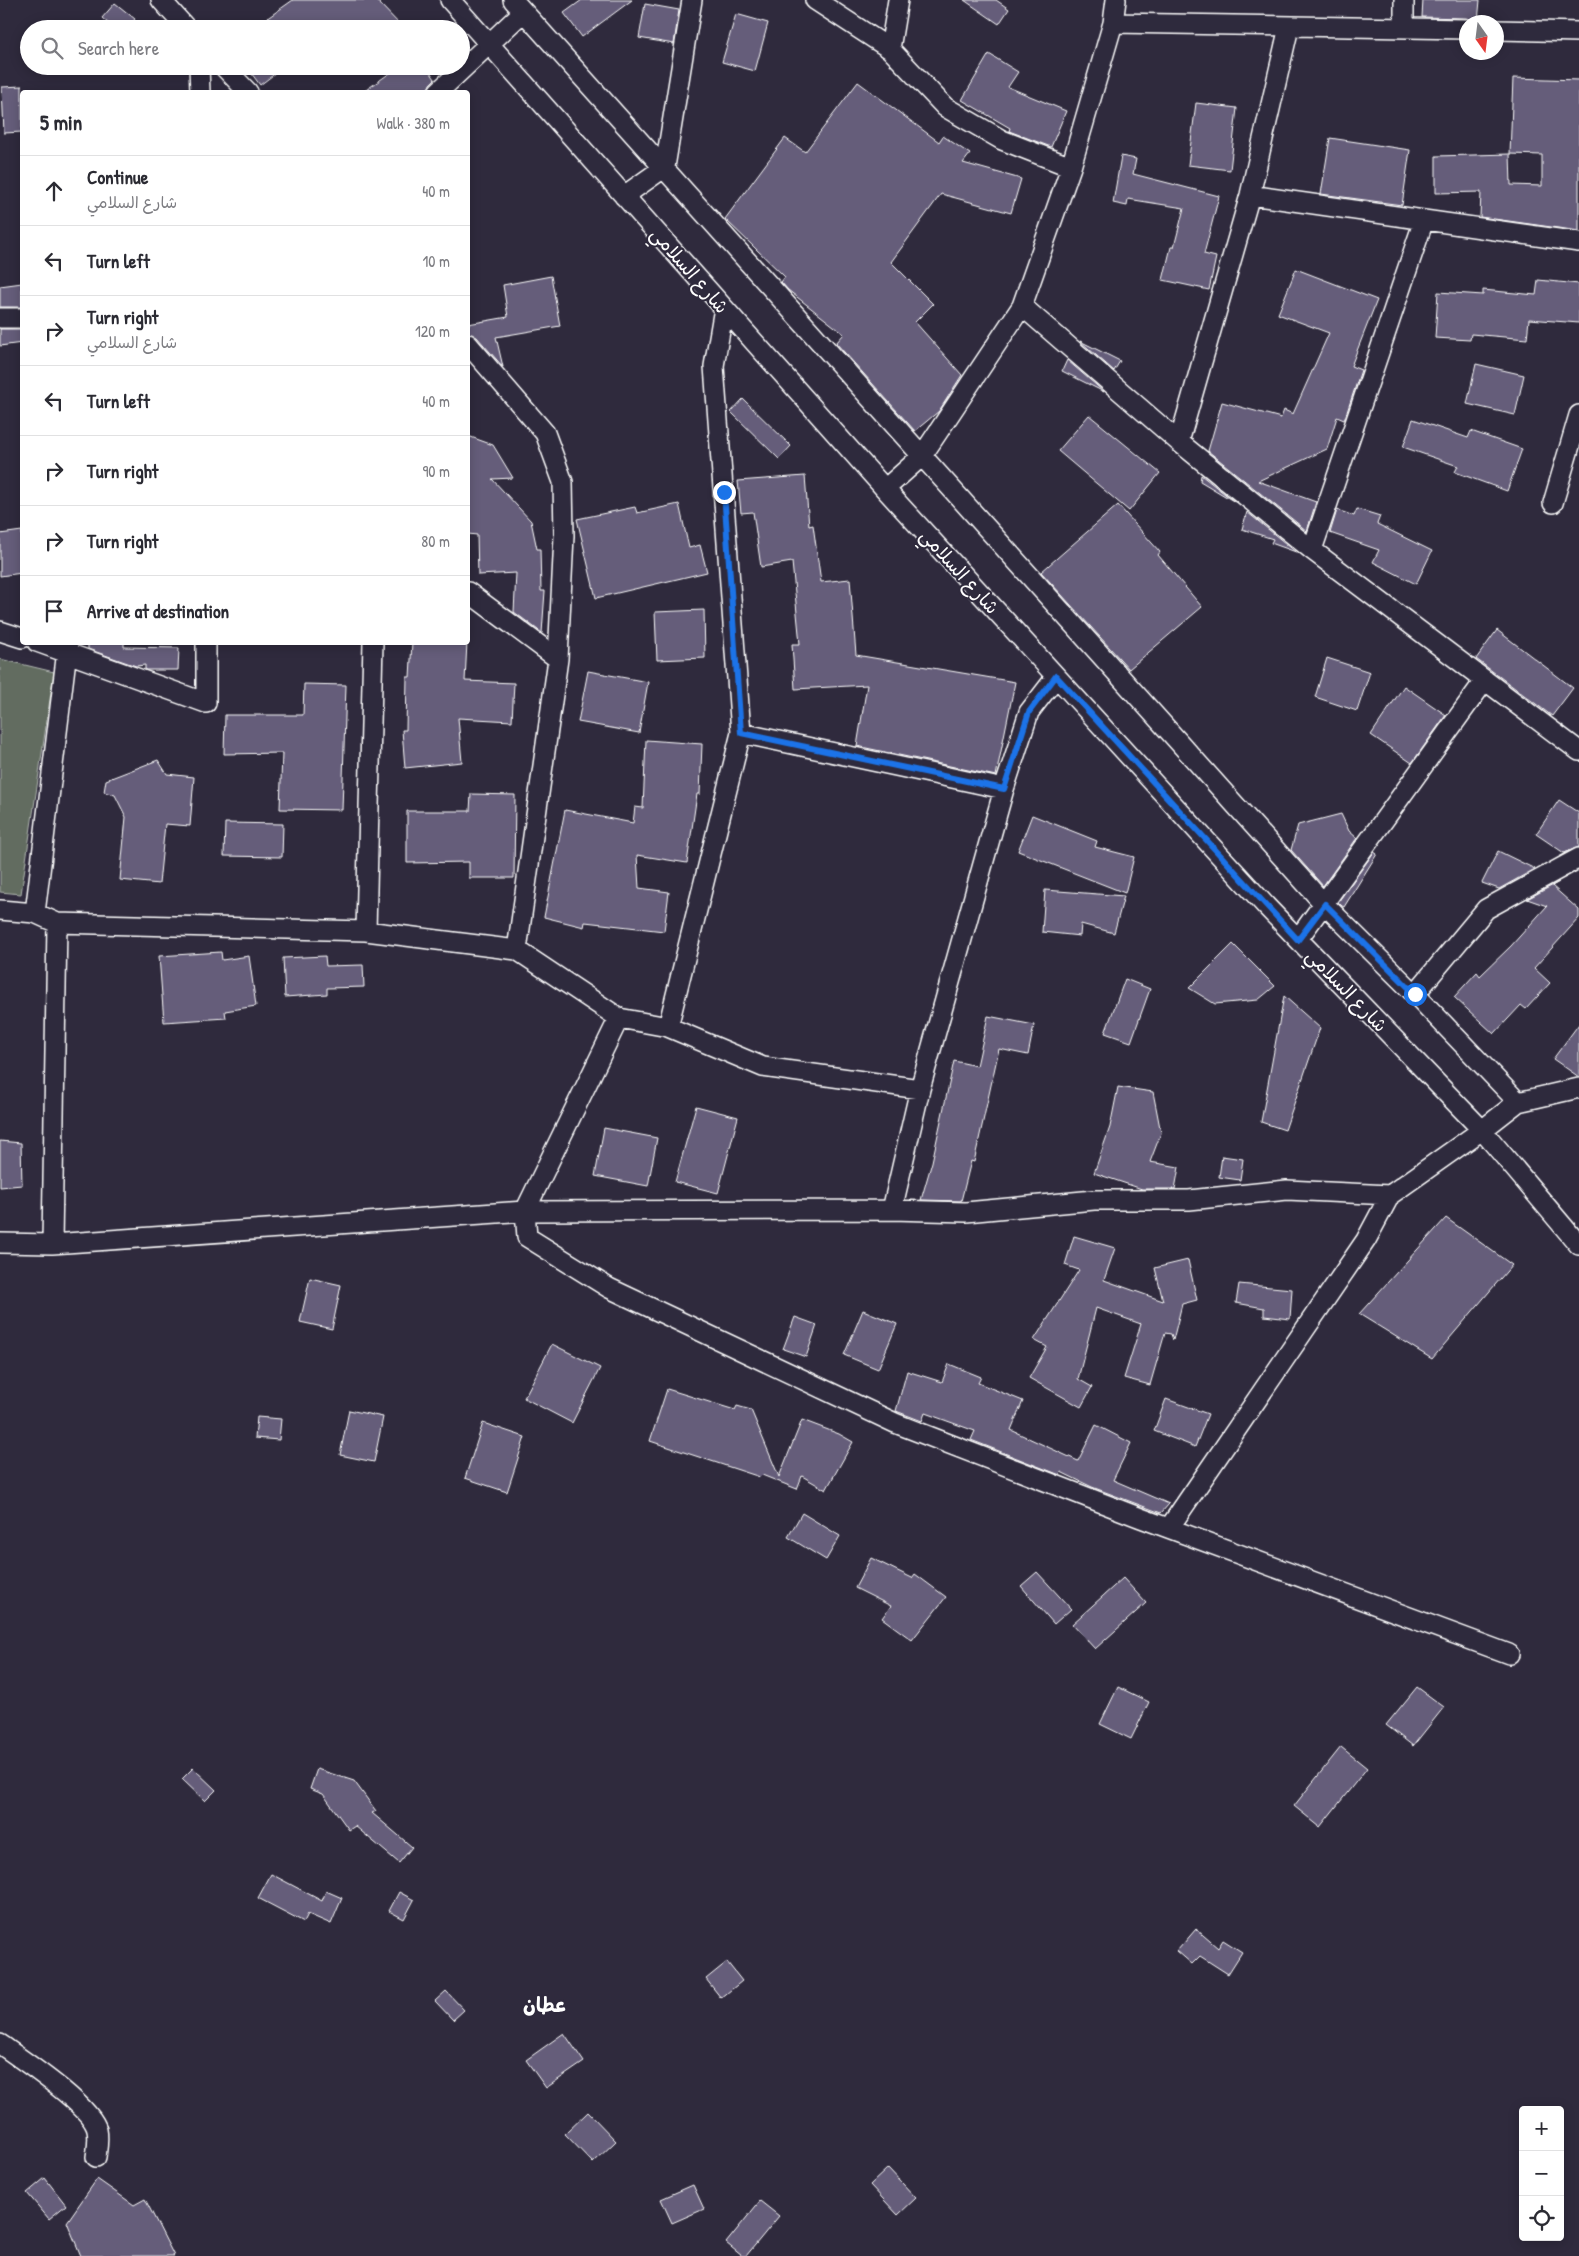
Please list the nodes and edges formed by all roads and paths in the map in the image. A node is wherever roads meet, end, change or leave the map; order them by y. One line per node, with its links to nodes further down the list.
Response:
1 (161, 0): 9 (street)
2 (450, 0): 10 (street, شارع السلامي)
3 (692, 0): 27 (street)
4 (815, 0): 19 (street)
5 (898, 0): 19 (street)
6 (1116, 0): 12 (street)
7 (1404, 0): 14 (street)
8 (518, 6): 18 (street); 27 (street)
9 (179, 20)
10 (469, 20)
11 (470, 22): 18 (street, شارع السلامي)
12 (1113, 23): 13 (street); 28 (street)
13 (1289, 27): 14 (street); 29 (street)
14 (1404, 28): 15 (street)
15 (1459, 29)
16 (1504, 30): 17 (street)
17 (1579, 32)
18 (489, 42): 20 (street); 30 (street, شارع السلامي)
19 (890, 49): 28 (street)
20 (470, 61)
21 (199, 75): 24 (street)
22 (232, 75): 25 (street)
23 (455, 75): 26 (street)
24 (200, 90)
25 (246, 90)
26 (440, 90)
27 (665, 167): 30 (street); 40 (street)
28 (1071, 167): 33 (street)
29 (1250, 195): 31 (street); 39 (street)
30 (624, 196): 34 (street, شارع السلامي)
31 (1424, 220): 32 (street); 43 (street)
32 (1579, 242)
33 (1022, 306): 39 (street); 40 (street)
34 (724, 308): 41 (street, شارع السلامي); 54 (street)
35 (0, 318): 36 (street)
36 (20, 318)
37 (470, 346): 51 (street)
38 (1579, 415): 42 (street)
39 (1179, 442): 43 (street)
40 (922, 456): 41 (street); 58 (street)
41 (885, 489): 52 (street, شارع السلامي)
42 (1553, 503)
43 (1312, 550): 53 (street)
44 (470, 593): 51 (street)
45 (0, 631): 46 (street)
46 (20, 637)
47 (56, 645): 50 (street)
48 (206, 645): 50 (street)
49 (374, 645): 62 (street)
50 (68, 647): 60 (street)
51 (558, 659): 64 (street)
52 (1056, 676): 56 (street); 63 (street, شارع السلامي)
53 (1484, 680): 55 (street); 58 (street)
54 (741, 733): 56 (street); 67 (street)
55 (1579, 751)
56 (1004, 789): 69 (street)
57 (1579, 858): 65 (street)
58 (1325, 904): 63 (street); 65 (street)
59 (0, 910): 60 (street)
60 (35, 913): 61 (street)
61 (57, 923): 62 (street); 76 (street)
62 (366, 931): 64 (street)
63 (1298, 940): 71 (street, شارع السلامي)
64 (518, 950): 66 (street)
65 (1415, 994): 70 (street)
66 (620, 1018): 67 (street); 74 (street)
67 (668, 1027): 69 (street)
68 (1579, 1088): 70 (street)
69 (920, 1089): 73 (street)
70 (1518, 1102): 71 (street)
71 (1482, 1130): 72 (street); 77 (street, شارع السلامي)
72 (1390, 1195): 73 (street); 78 (street)
73 (892, 1210): 74 (street)
74 (524, 1212): 76 (street); 78 (street)
75 (0, 1243): 76 (street)
76 (52, 1244)
77 (1579, 1245)
78 (1169, 1528): 79 (street)
79 (1509, 1654)
80 (0, 2044): 81 (street)
81 (96, 2158)

